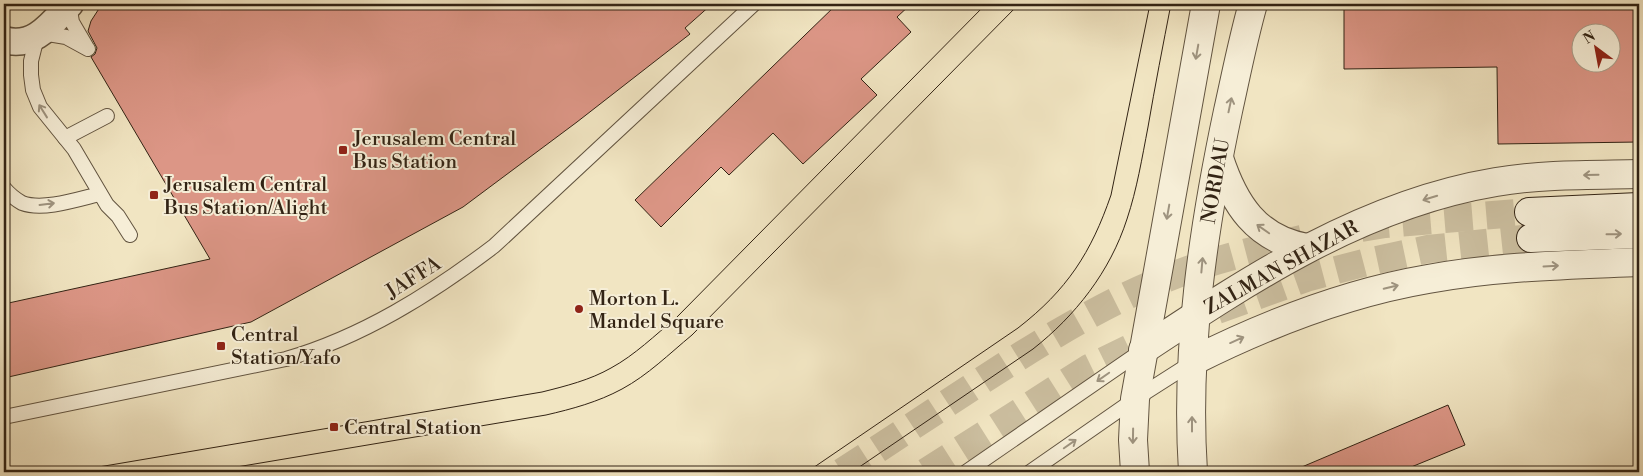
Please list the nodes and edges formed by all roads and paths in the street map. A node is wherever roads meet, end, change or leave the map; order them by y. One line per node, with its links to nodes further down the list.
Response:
1 (69, 4): 5 (street); 5 (lane)
2 (754, 4): 22 (lane, JAFFA)
3 (1206, 4): 19 (street, NORDAU, one-way to 19)
4 (1253, 4): 9 (street, NORDAU, one-way to 4)
5 (39, 35): 6 (street); 8 (lane, one-way to 5)
6 (4, 40)
7 (106, 116): 8 (lane)
8 (65, 138): 12 (lane)
9 (1219, 157): 16 (street, one-way to 9); 18 (street, NORDAU, one-way to 9)
10 (1639, 174): 16 (street, ZALMAN SHAZAR, one-way to 16)
11 (4, 188): 12 (lane, one-way to 12)
12 (100, 194): 15 (lane)
13 (1639, 207): 14 (street, one-way to 14)
14 (1639, 234)
15 (130, 235)
16 (1307, 248): 18 (street, ZALMAN SHAZAR)
17 (1639, 262): 20 (street, ZALMAN SHAZAR, one-way to 17)
18 (1197, 314): 19 (street, ZALMAN SHAZAR); 20 (street, NORDAU)
19 (1143, 350): 21 (street, NORDAU); 23 (lane, ZALMAN SHAZAR, one-way to 23)
20 (1193, 361): 21 (lane, ZALMAN SHAZAR); 26 (street, NORDAU, one-way to 20)
21 (1135, 399): 24 (lane, ZALMAN SHAZAR, one-way to 21); 25 (street, NORDAU, one-way to 25)
22 (4, 417)
23 (966, 472)
24 (1030, 472)
25 (1135, 472)
26 (1193, 472)

